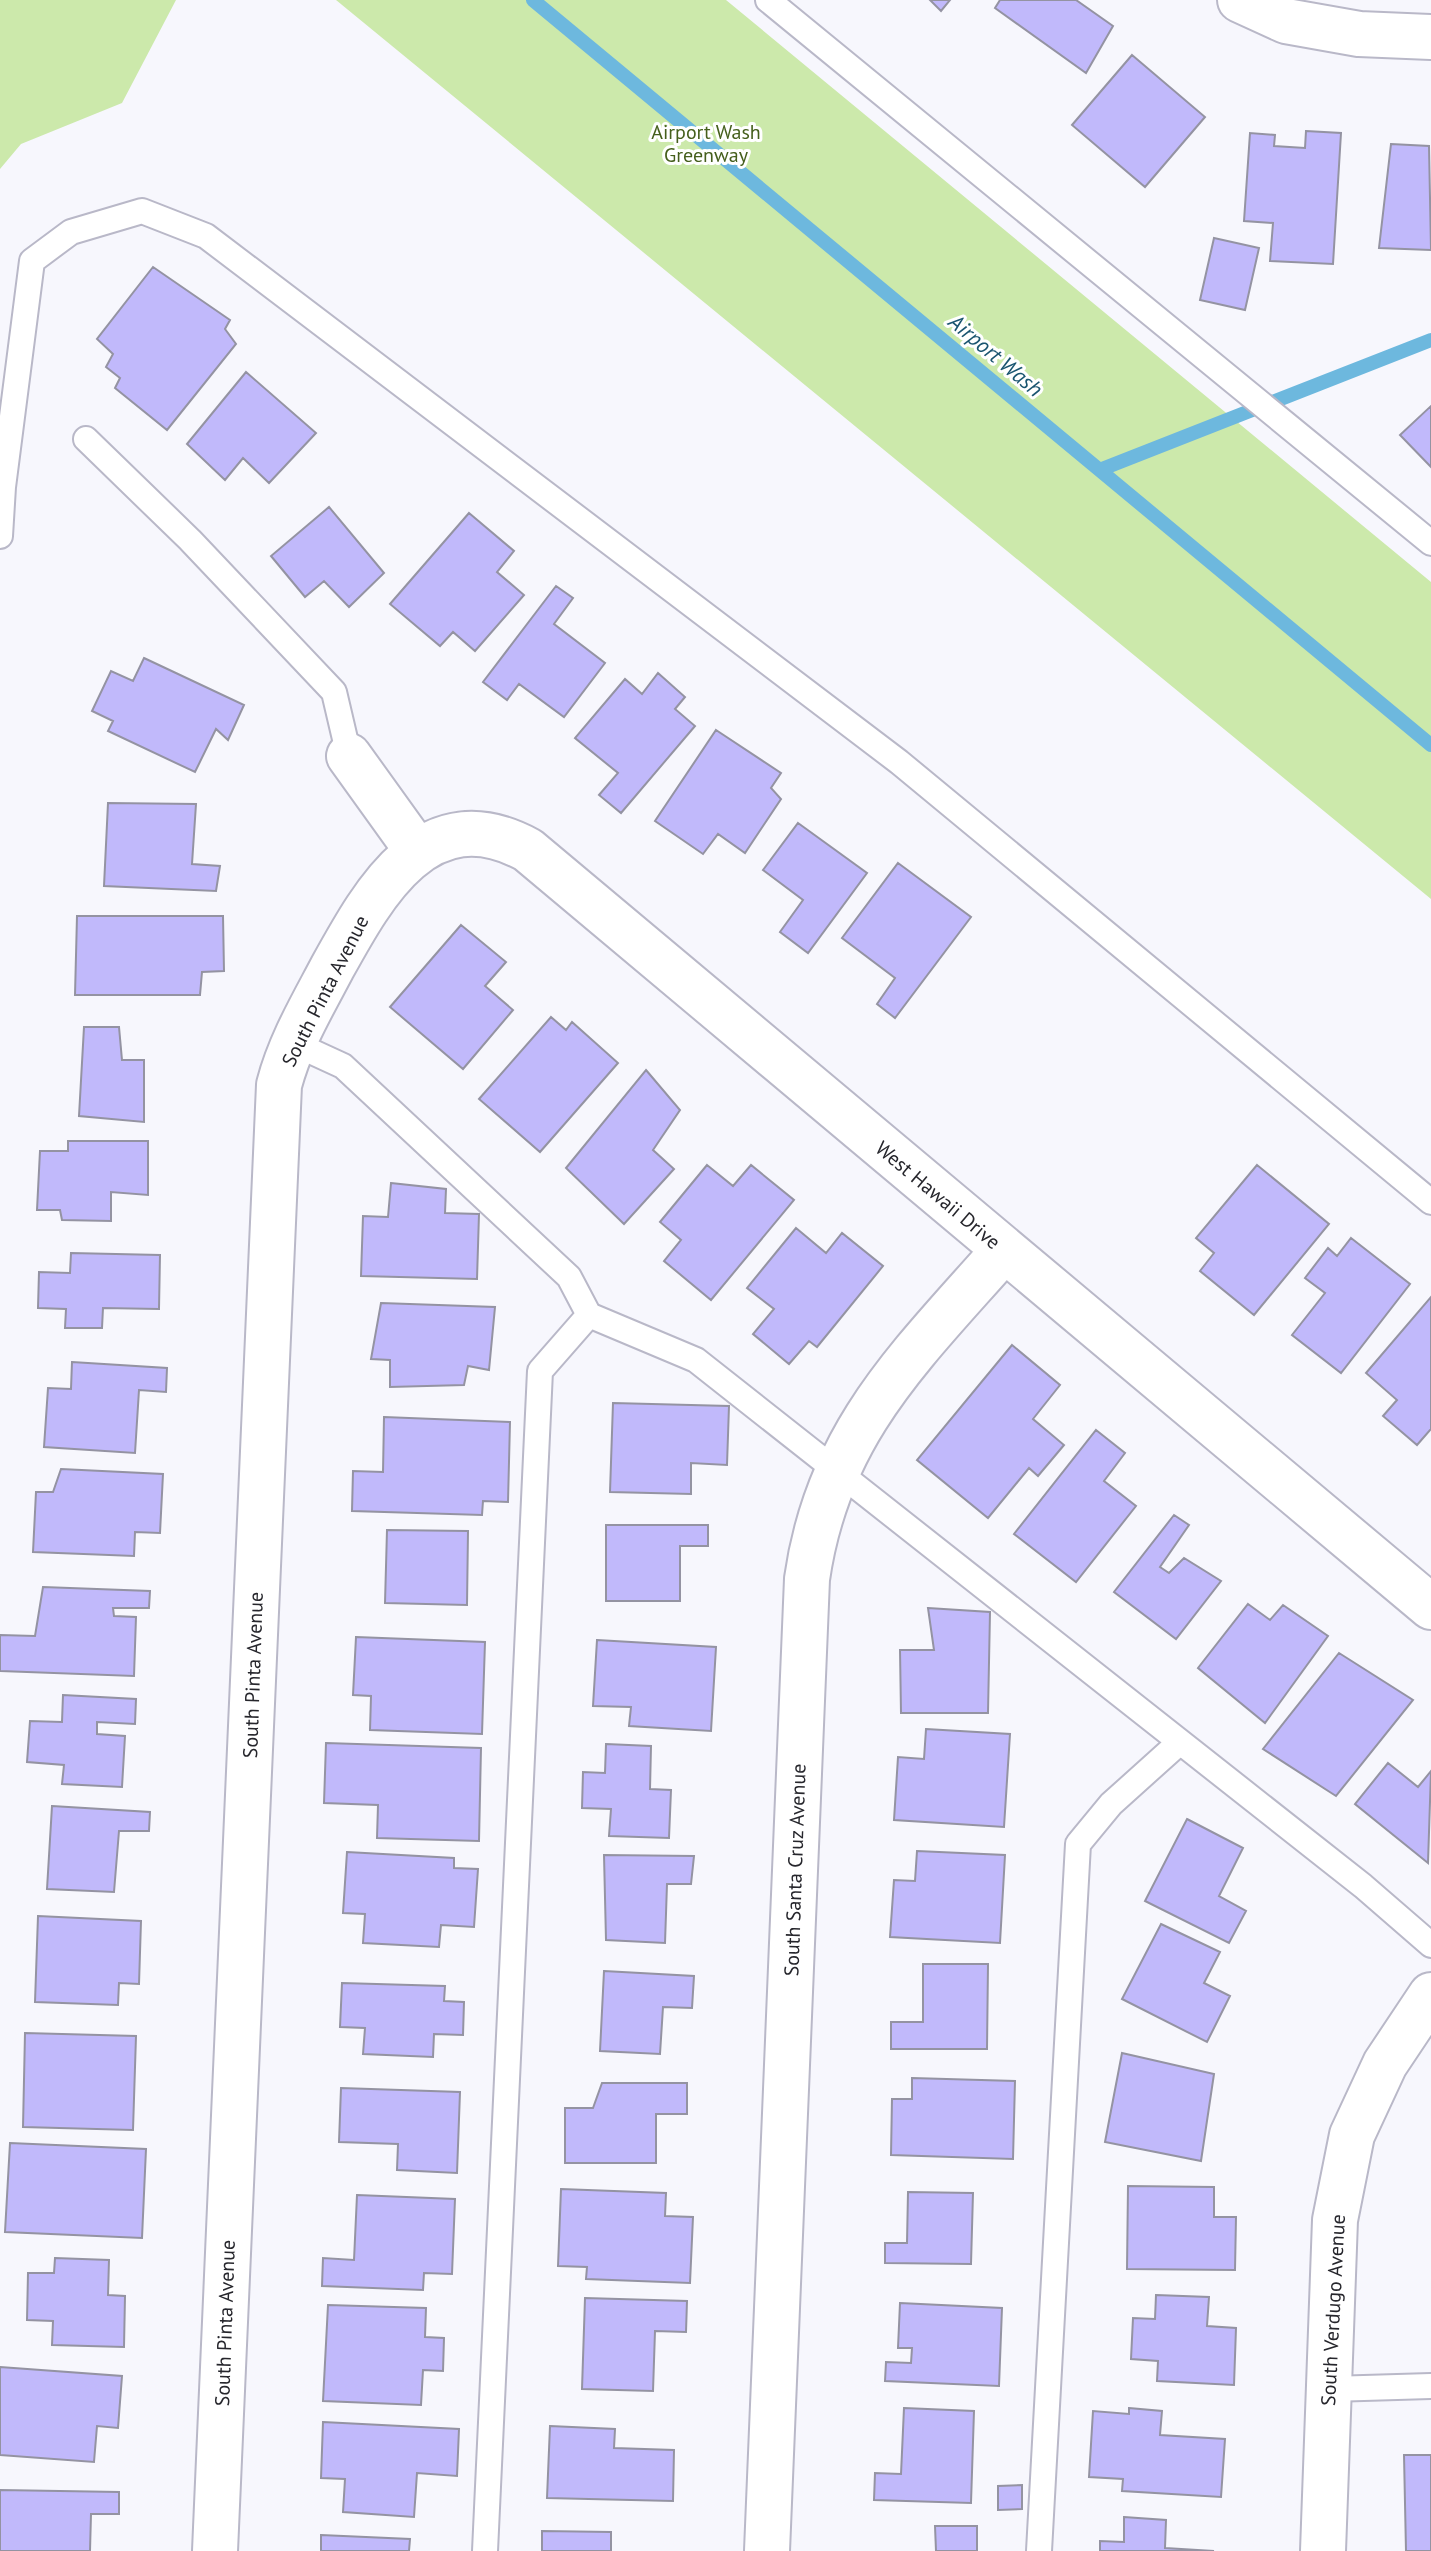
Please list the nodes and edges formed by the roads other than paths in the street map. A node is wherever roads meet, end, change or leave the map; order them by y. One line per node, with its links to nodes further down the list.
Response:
1 (768, 0): 6 (lane)
2 (1240, 0): 3 (street)
3 (1431, 37)
4 (86, 439): 7 (lane)
5 (0, 536): 10 (lane)
6 (1431, 543)
7 (349, 756): 8 (street)
8 (422, 849): 9 (street, South Pinta Avenue); 11 (street, West Hawaii Drive)
9 (293, 1043): 12 (lane); 20 (street, South Pinta Avenue)
10 (1431, 1202)
11 (1004, 1250): 13 (street, South Santa Cruz Avenue); 14 (street, West Hawaii Drive)
12 (589, 1315): 13 (lane); 21 (lane)
13 (837, 1472): 15 (lane); 22 (street, South Santa Cruz Avenue)
14 (1431, 1607)
15 (1180, 1742): 16 (lane); 23 (lane)
16 (1431, 1945)
17 (1431, 1995): 19 (street, South Verdugo Avenue)
18 (1431, 2386): 19 (lane)
19 (1330, 2389): 24 (street, South Verdugo Avenue)
20 (215, 2551)
21 (485, 2551)
22 (767, 2551)
23 (1039, 2551)
24 (1323, 2551)

